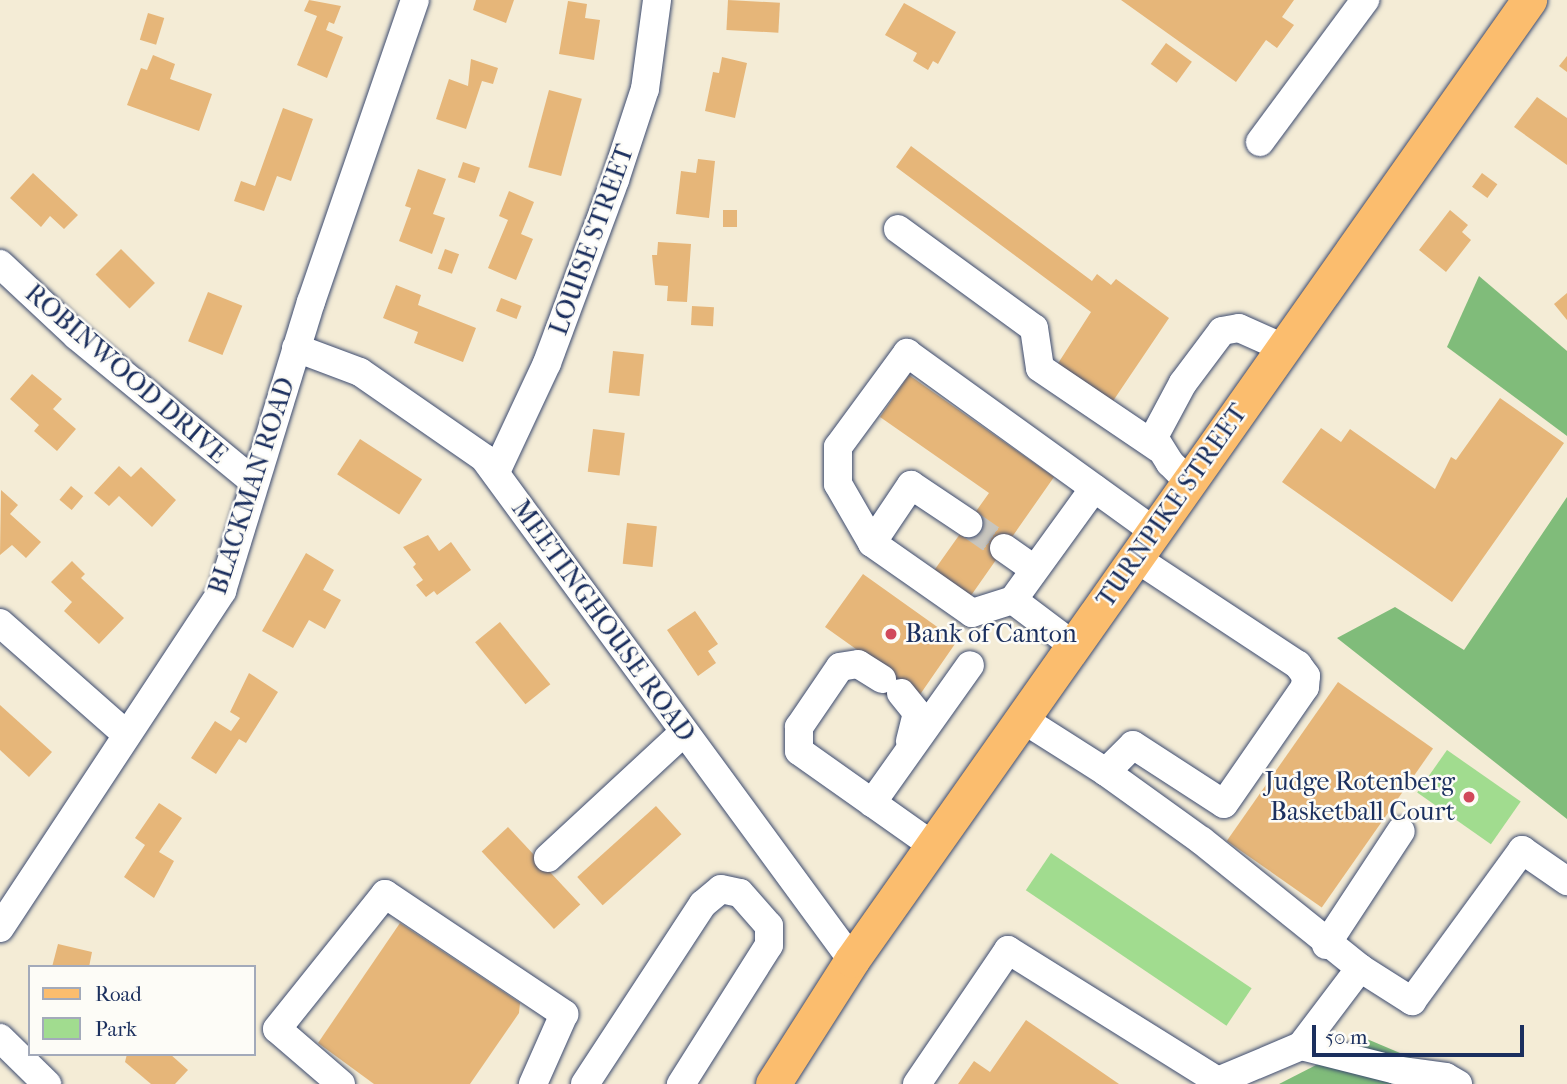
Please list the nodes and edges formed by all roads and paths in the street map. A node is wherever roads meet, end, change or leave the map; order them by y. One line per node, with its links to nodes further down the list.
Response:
1 (415, 0): 8 (street, BLACKMAN ROAD)
2 (657, 0): 11 (street, LOUISE STREET)
3 (1364, 0): 5 (street)
4 (1529, 0): 9 (main road, TURNPIKE STREET)
5 (1260, 142)
6 (898, 229): 10 (street)
7 (0, 264): 12 (street, ROBINWOOD DRIVE)
8 (296, 348): 11 (street, MEETINGHOUSE ROAD); 12 (street, BLACKMAN ROAD)
9 (1284, 348): 10 (street); 13 (main road, TURNPIKE STREET)
10 (1158, 448): 13 (street)
11 (496, 471): 25 (street, MEETINGHOUSE ROAD)
12 (254, 482): 26 (street, BLACKMAN ROAD)
13 (1189, 482): 17 (main road, TURNPIKE STREET)
14 (1094, 488): 16 (street); 17 (street); 19 (street)
15 (968, 523): 16 (street)
16 (872, 543): 20 (street)
17 (1145, 545): 22 (main road, TURNPIKE STREET); 28 (street)
18 (1004, 548): 19 (street)
19 (1034, 569): 20 (street)
20 (1013, 600): 22 (street)
21 (0, 623): 26 (street)
22 (1074, 646): 24 (main road, TURNPIKE STREET)
23 (970, 664): 27 (street)
24 (1021, 718): 28 (street); 31 (main road, TURNPIKE STREET)
25 (683, 733): 32 (street); 36 (street, MEETINGHOUSE ROAD)
26 (127, 735): 34 (street, BLACKMAN ROAD)
27 (899, 764): 29 (street); 29 (street)
28 (1106, 772): 35 (street)
29 (872, 803): 31 (street)
30 (1401, 831): 35 (street)
31 (932, 845): 36 (main road, TURNPIKE STREET)
32 (548, 858)
33 (1567, 881): 37 (street)
34 (0, 928)
35 (1326, 945): 37 (street)
36 (852, 960): 45 (main road, TURNPIKE STREET)
37 (1360, 968): 39 (street)
38 (0, 1038): 40 (street)
39 (1301, 1046): 46 (street); 47 (street)
40 (47, 1084)
41 (341, 1084): 42 (street)
42 (533, 1084)
43 (585, 1084): 44 (street)
44 (681, 1084)
45 (773, 1084)
46 (917, 1084)
47 (1458, 1084)

